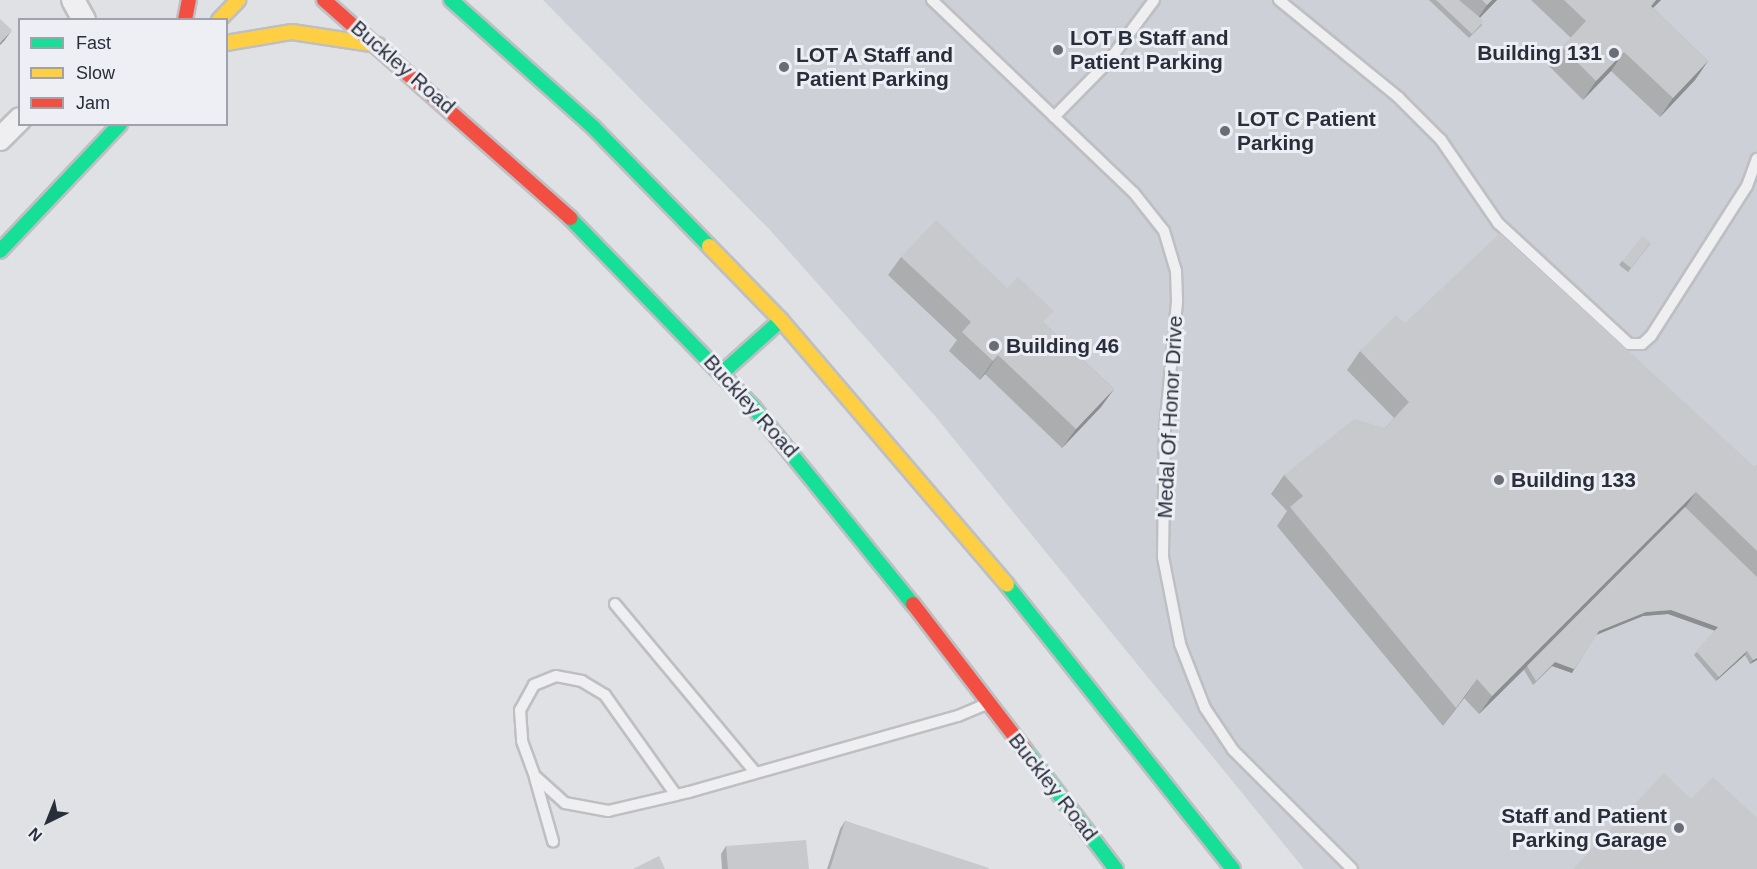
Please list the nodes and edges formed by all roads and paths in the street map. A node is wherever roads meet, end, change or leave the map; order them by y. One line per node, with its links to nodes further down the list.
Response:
1 (73, 0): 9 (street)
2 (189, 0): 10 (main road)
3 (238, 0): 11 (main road)
4 (324, 0): 13 (main road, Buckley Road)
5 (451, 0): 20 (main road)
6 (932, 0): 14 (lane, Medal Of Honor Drive)
7 (1154, 0): 14 (lane)
8 (1279, 0): 18 (lane)
9 (83, 18)
10 (185, 18)
11 (221, 18)
12 (228, 43): 13 (main road)
13 (378, 45): 21 (main road, Buckley Road)
14 (1054, 117): 30 (lane, Medal Of Honor Drive)
15 (18, 121): 17 (street)
16 (118, 126): 19 (main road)
17 (0, 139)
18 (1757, 159)
19 (0, 251)
20 (781, 320): 21 (main road); 29 (main road)
21 (722, 373): 23 (main road, Buckley Road)
22 (615, 604): 24 (lane)
23 (989, 703): 24 (lane); 28 (main road, Buckley Road)
24 (755, 772): 26 (lane)
25 (535, 776): 26 (lane); 26 (lane); 27 (lane)
26 (676, 795)
27 (553, 841)
28 (1116, 869)
29 (1233, 869)
30 (1352, 869)

